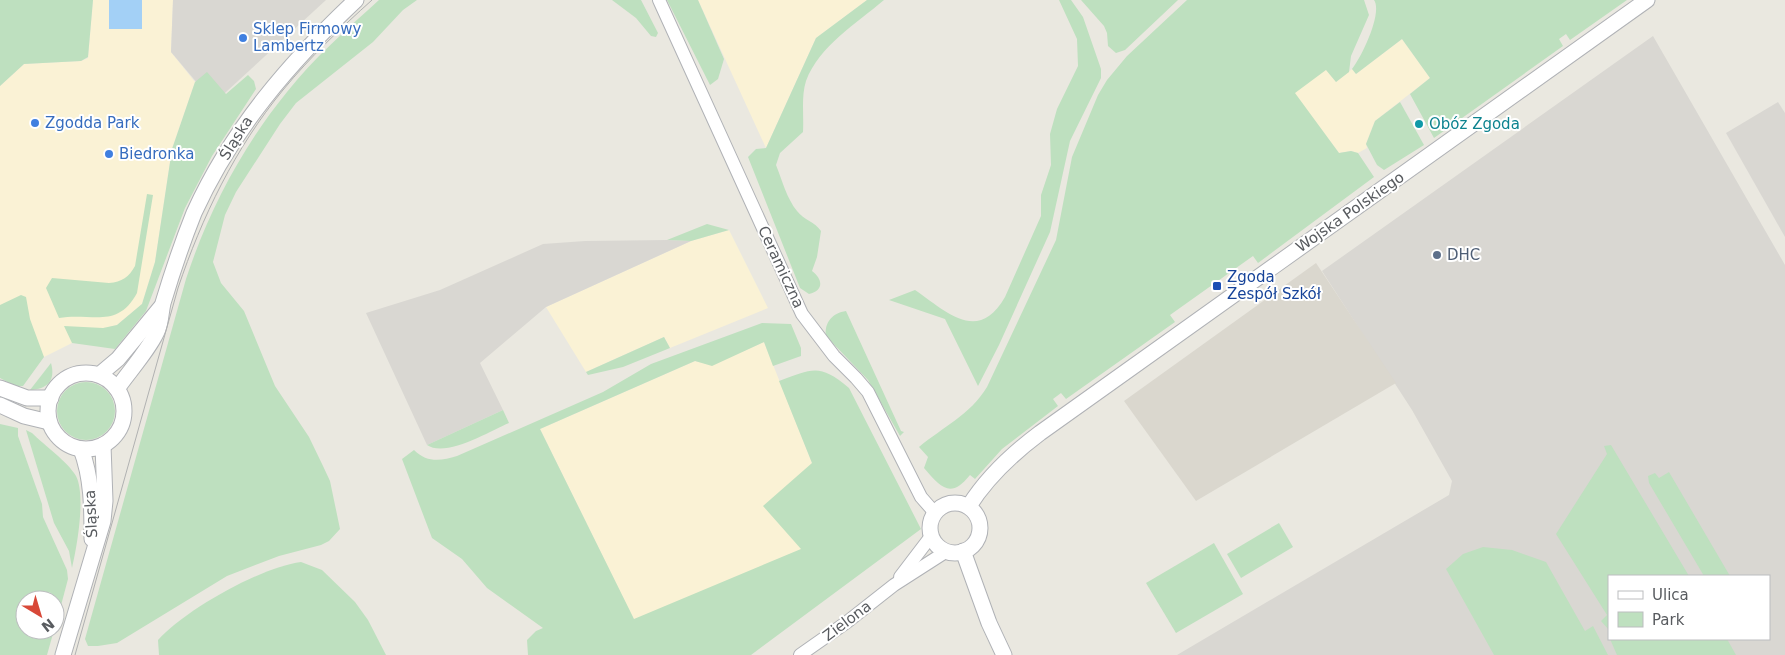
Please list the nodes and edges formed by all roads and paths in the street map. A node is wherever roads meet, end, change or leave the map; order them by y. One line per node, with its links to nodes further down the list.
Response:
1 (356, 0): 4 (street, Śląska)
2 (659, 0): 14 (street, Ceramiczna)
3 (1646, 0): 13 (street, Wojska Polskiego)
4 (162, 306): 5 (street, Śląska); 7 (street, Śląska)
5 (98, 376): 7 (street); 8 (street)
6 (0, 388): 8 (street)
7 (116, 388): 11 (street)
8 (51, 398): 10 (street)
9 (0, 405): 10 (street)
10 (50, 422): 12 (street)
11 (103, 445): 12 (street); 16 (street, Śląska)
12 (80, 449): 16 (street, Śląska)
13 (969, 506): 14 (street); 18 (street)
14 (935, 513): 15 (street)
15 (932, 535): 17 (street); 19 (street, Zielona)
16 (92, 550): 20 (street, Śląska)
17 (947, 551): 18 (street); 19 (street, Zielona)
18 (963, 551): 22 (street)
19 (894, 585): 21 (street, Zielona)
20 (63, 655)
21 (800, 655)
22 (1004, 655)

